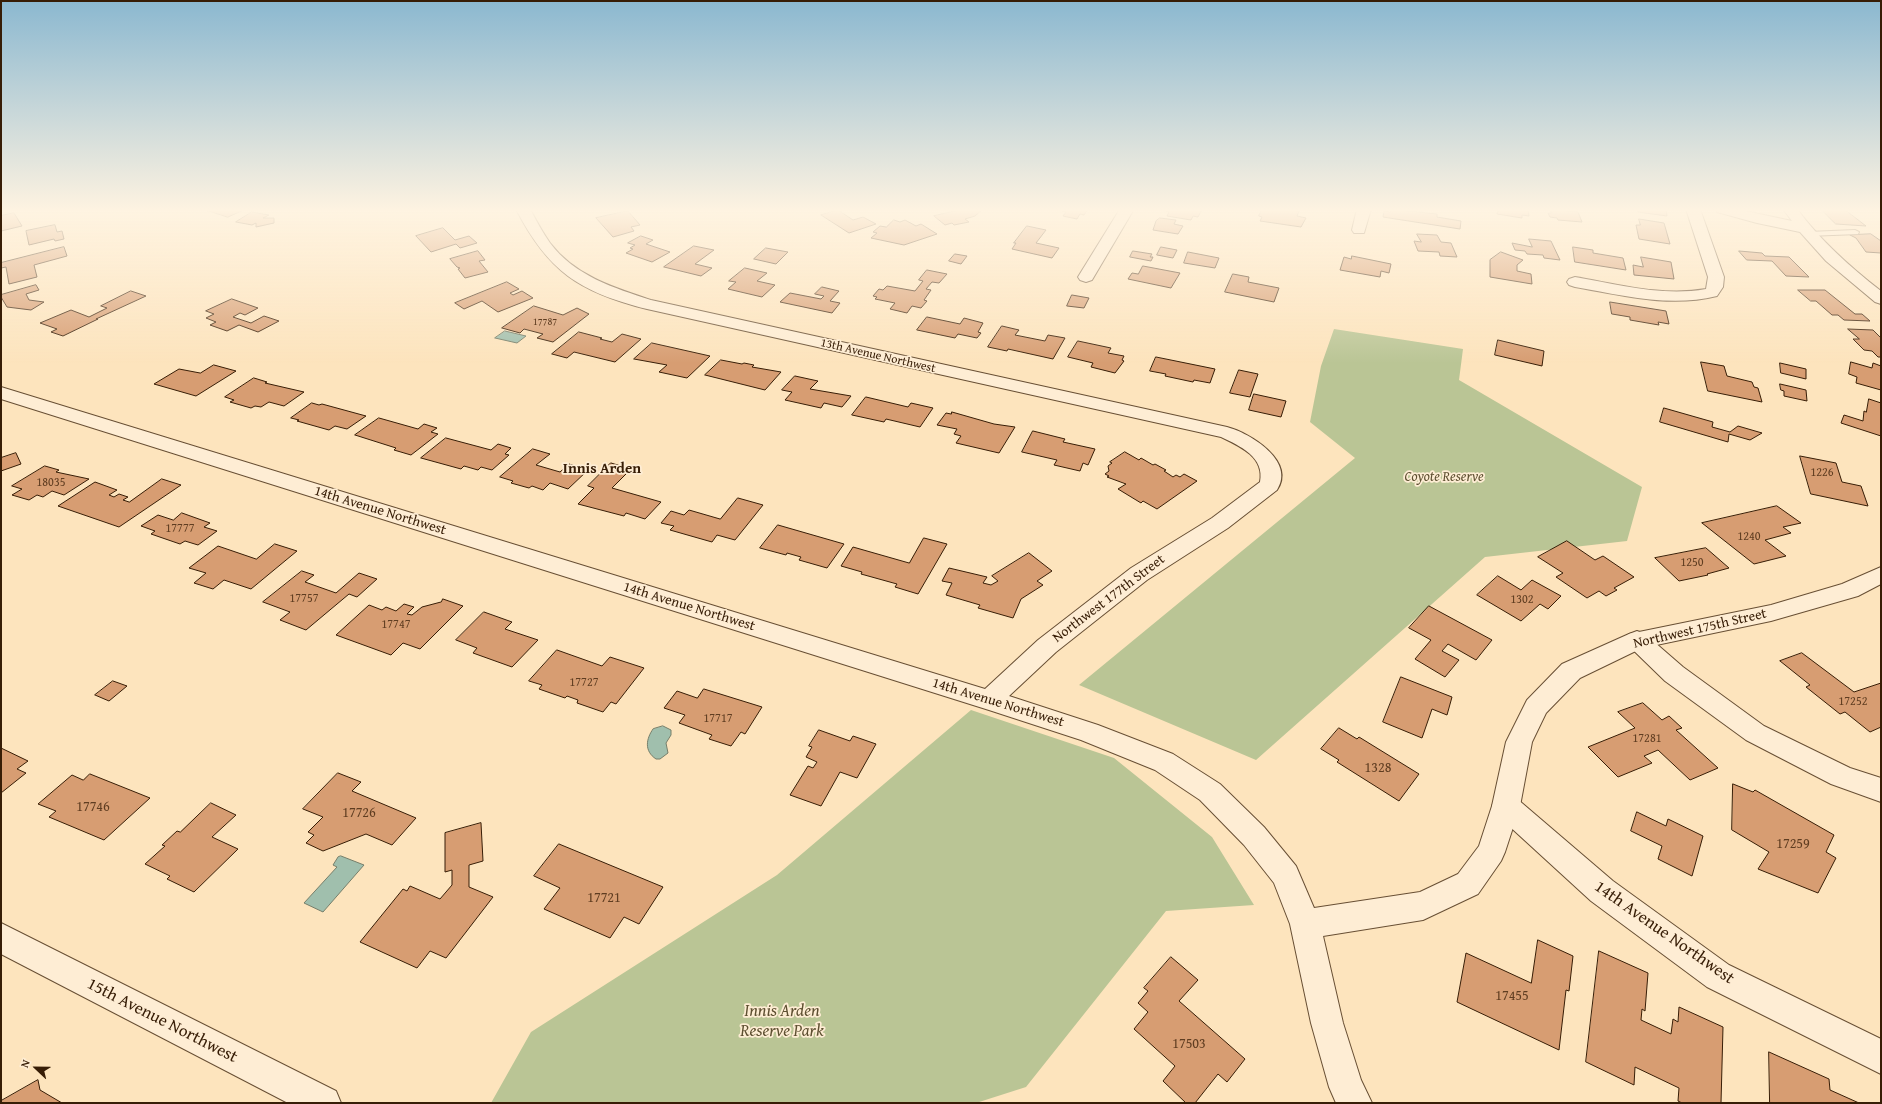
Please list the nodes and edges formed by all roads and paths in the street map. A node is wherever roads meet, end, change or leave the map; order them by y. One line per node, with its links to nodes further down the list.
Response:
1 (556, 261): 9 (street, 13th Avenue Northwest)
2 (1096, 261): 5 (street)
3 (1711, 261): 6 (street)
4 (1834, 261): 7 (street)
5 (1086, 277)
6 (1575, 282)
7 (1881, 300)
8 (1, 393): 12 (street, 14th Avenue Northwest)
9 (1263, 455): 12 (street, Northwest 177th Street)
10 (1881, 575): 11 (street, Northwest 175th Street)
11 (1638, 640): 13 (street); 14 (street, Northwest 175th Street)
12 (989, 700): 15 (street, 14th Avenue Northwest)
13 (1881, 790)
14 (1506, 806): 15 (street, Northwest 175th Street); 17 (street, 14th Avenue Northwest)
15 (1305, 924): 19 (street)
16 (1, 938): 18 (street, 15th Avenue Northwest)
17 (1881, 1057)
18 (324, 1103)
19 (1355, 1103)

